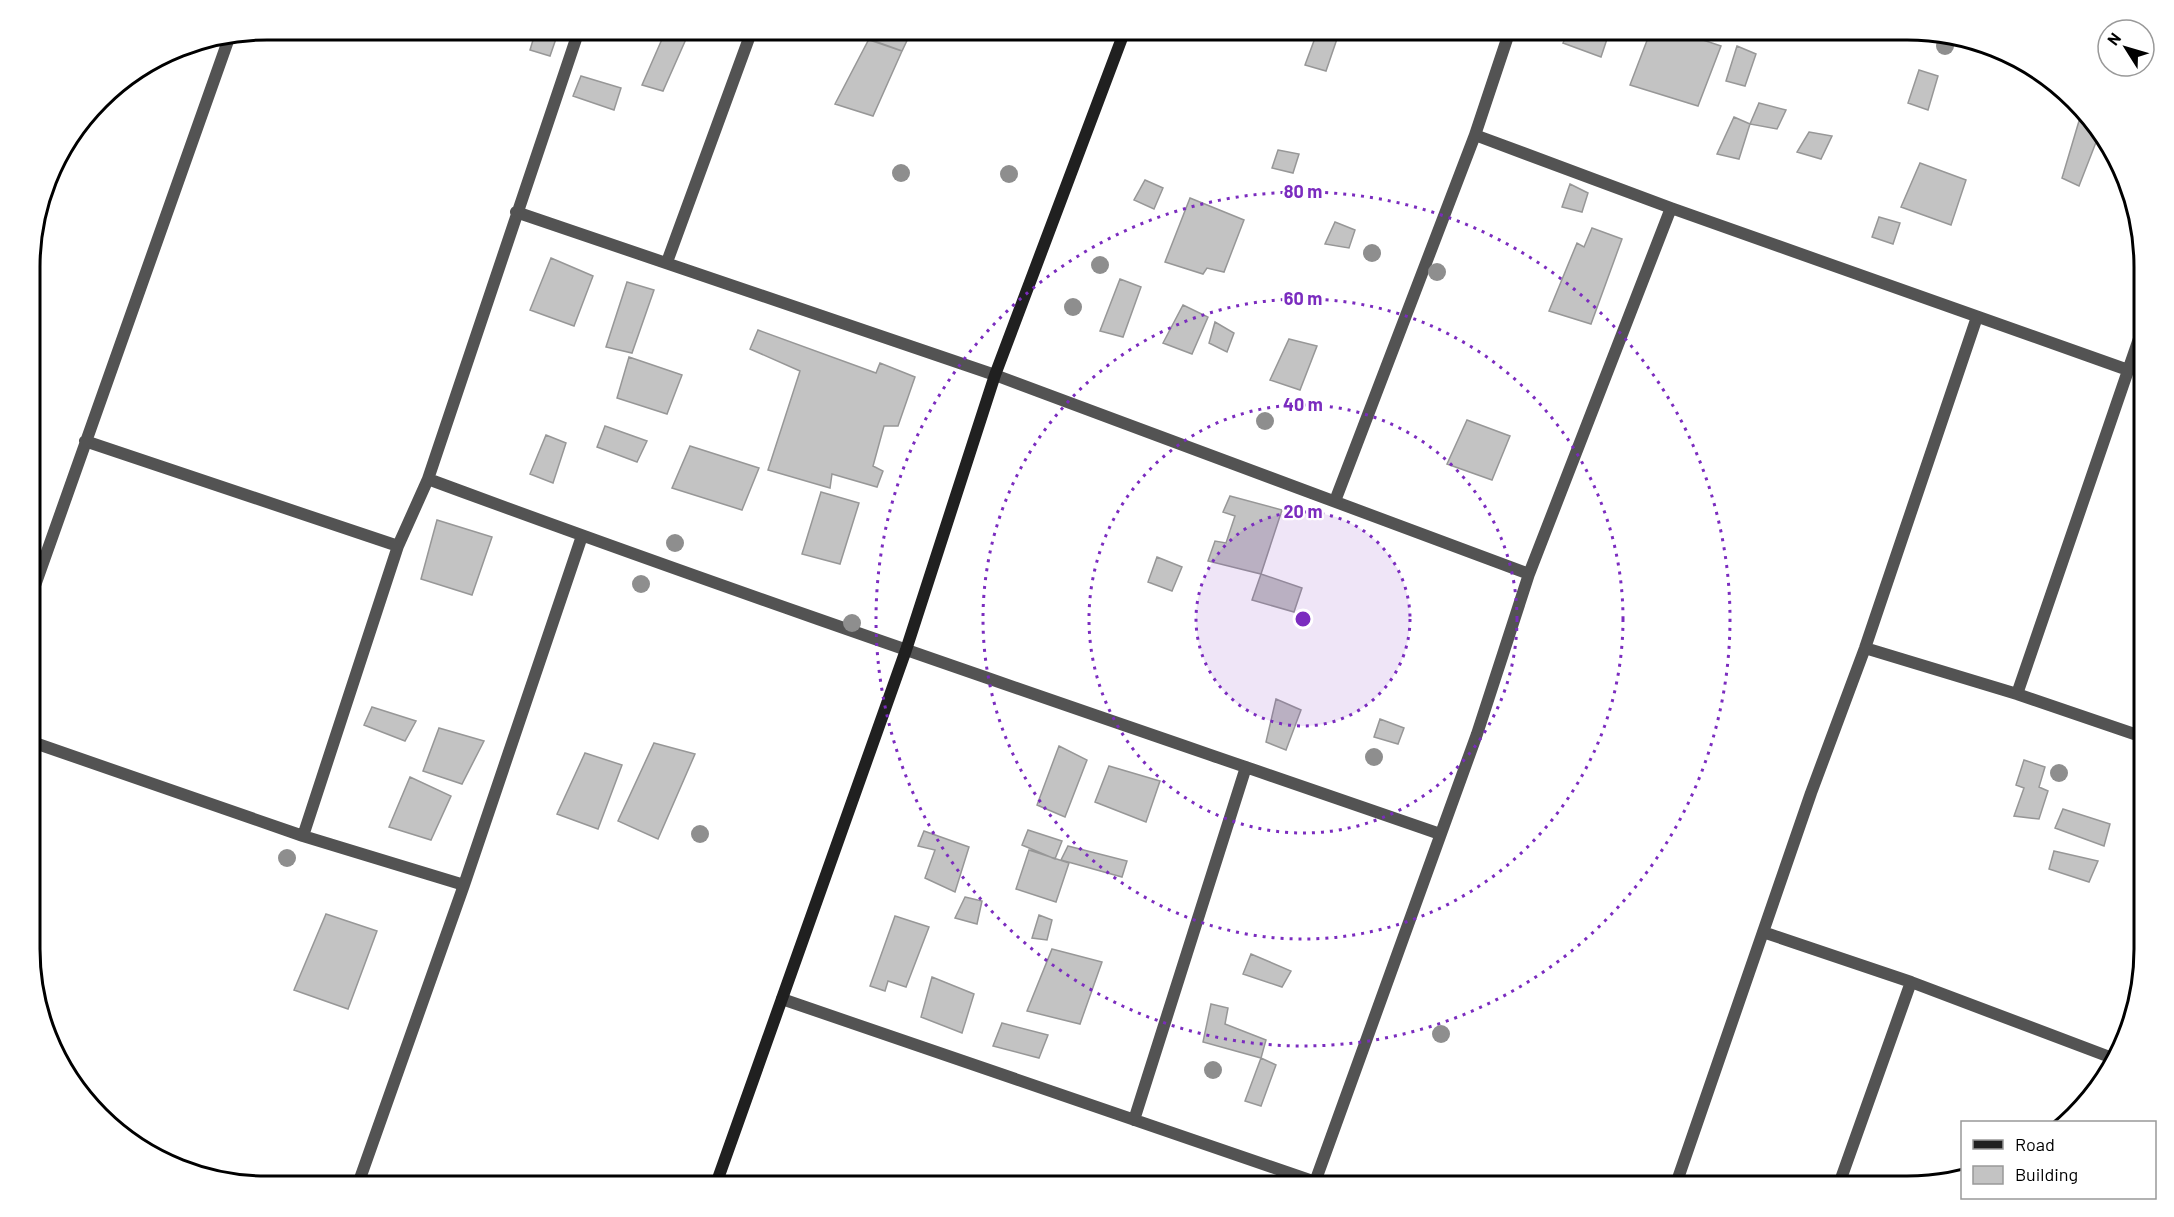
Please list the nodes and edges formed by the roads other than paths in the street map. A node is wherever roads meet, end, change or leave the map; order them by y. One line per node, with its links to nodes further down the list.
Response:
1 (576, 40): 8 (street)
2 (748, 40): 9 (street)
3 (1121, 40): 13 (street)
4 (1507, 40): 6 (street)
5 (227, 44): 14 (street)
6 (1475, 135): 7 (street); 16 (street)
7 (1671, 208): 10 (street); 20 (street)
8 (516, 212): 9 (street); 15 (street)
9 (667, 262): 13 (street)
10 (1977, 317): 12 (street); 21 (street)
11 (2134, 354): 12 (street)
12 (2128, 370): 23 (street)
13 (995, 375): 16 (street); 22 (street)
14 (85, 441): 18 (street); 19 (street)
15 (428, 479): 17 (street); 18 (street)
16 (1335, 501): 20 (street)
17 (582, 536): 22 (street); 29 (street)
18 (398, 546): 28 (street)
19 (41, 568)
20 (1529, 574): 27 (street)
21 (1865, 648): 23 (street); 30 (street)
22 (906, 650): 26 (street); 32 (street)
23 (2017, 694): 24 (street)
24 (2134, 734)
25 (41, 745): 28 (street)
26 (1246, 767): 27 (street); 34 (street)
27 (1440, 834): 38 (street)
28 (303, 836): 29 (street)
29 (464, 885): 35 (street)
30 (1763, 932): 31 (street); 39 (street)
31 (1911, 982): 33 (street); 40 (street)
32 (782, 999): 34 (street); 36 (street)
33 (2107, 1056)
34 (1134, 1120): 37 (street)
35 (361, 1176)
36 (719, 1176)
37 (1297, 1176)
38 (1317, 1176)
39 (1679, 1176)
40 (1842, 1176)

